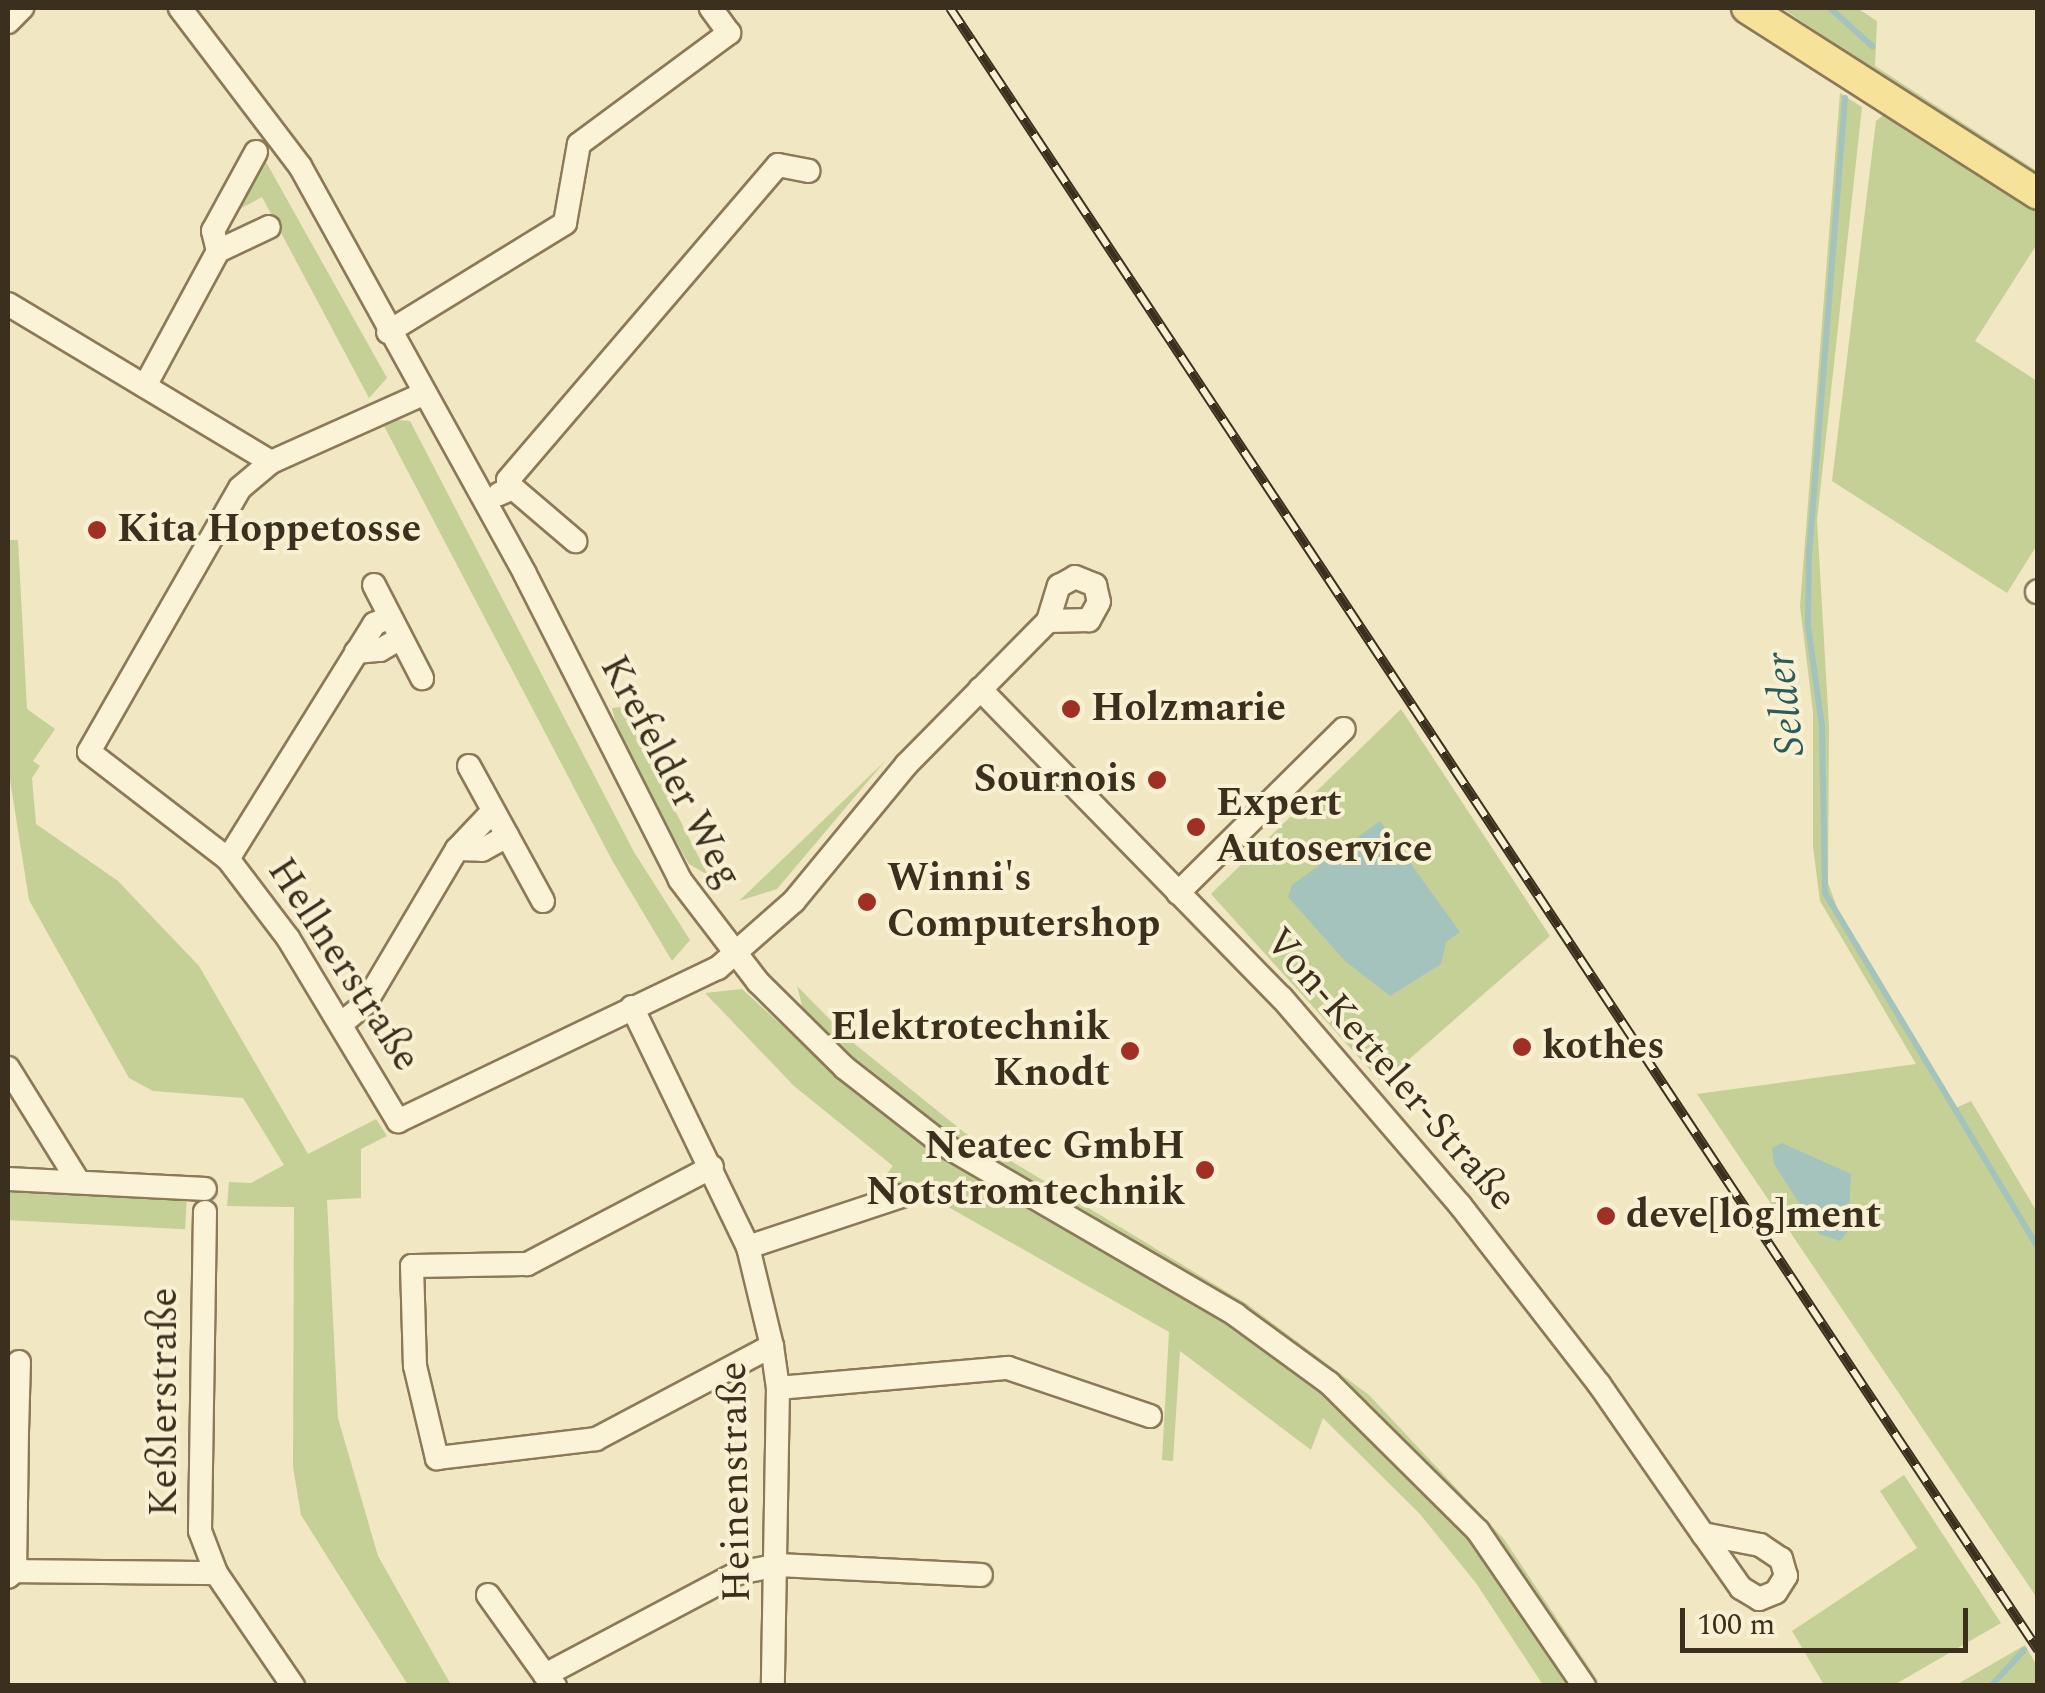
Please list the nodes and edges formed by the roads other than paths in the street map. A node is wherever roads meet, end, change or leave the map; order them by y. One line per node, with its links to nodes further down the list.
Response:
1 (22, 8): 5 (street)
2 (180, 8): 12 (street, Krefelder Weg)
3 (711, 8): 12 (street)
4 (1746, 8): 8 (main road)
5 (8, 22)
6 (256, 152): 10 (street)
7 (808, 170): 16 (street)
8 (2038, 194)
9 (269, 227): 10 (street)
10 (218, 252): 13 (street)
11 (8, 304): 13 (street)
12 (388, 332): 14 (street, Krefelder Weg)
13 (145, 386): 15 (street)
14 (421, 395): 15 (street, Hellnerstraße); 17 (street, Krefelder Weg)
15 (270, 462): 29 (street, Hellnerstraße)
16 (513, 488): 17 (street); 18 (street)
17 (484, 500): 32 (street, Krefelder Weg)
18 (575, 541)
19 (374, 585): 21 (street)
20 (1048, 621): 23 (street)
21 (396, 627): 22 (street); 29 (street)
22 (422, 678)
23 (980, 688): 30 (street, Von-Ketteler-Straße); 32 (street)
24 (1344, 729): 30 (street)
25 (469, 766): 26 (street)
26 (494, 811): 27 (street); 28 (street)
27 (507, 836): 28 (street); 31 (street)
28 (457, 850): 34 (street)
29 (228, 859): 34 (street, Hellnerstraße)
30 (1178, 893): 46 (street, Von-Ketteler-Straße)
31 (543, 902)
32 (734, 954): 33 (street, Hellnerstraße); 55 (street, Krefelder Weg)
33 (632, 1007): 34 (street, Hellnerstraße); 36 (street, Heinenstraße)
34 (341, 1024)
35 (8, 1068): 38 (street)
36 (712, 1167): 40 (street, Heinenstraße); 41 (street)
37 (8, 1178): 38 (street)
38 (78, 1181): 48 (street, Keßlerstraße)
39 (901, 1196): 40 (street)
40 (748, 1247): 41 (street, Heinenstraße)
41 (772, 1346): 43 (street, Heinenstraße)
42 (19, 1362): 45 (street)
43 (778, 1388): 44 (street); 47 (street, Heinenstraße)
44 (1150, 1416)
45 (12, 1431): 49 (street)
46 (1703, 1534)
47 (779, 1565): 50 (street); 52 (street); 54 (street, Heinenstraße)
48 (216, 1572): 49 (street); 53 (street, Keßlerstraße)
49 (11, 1574)
50 (982, 1575)
51 (488, 1594): 52 (street)
52 (550, 1680)
53 (293, 1686)
54 (774, 1686)
55 (1584, 1686)

